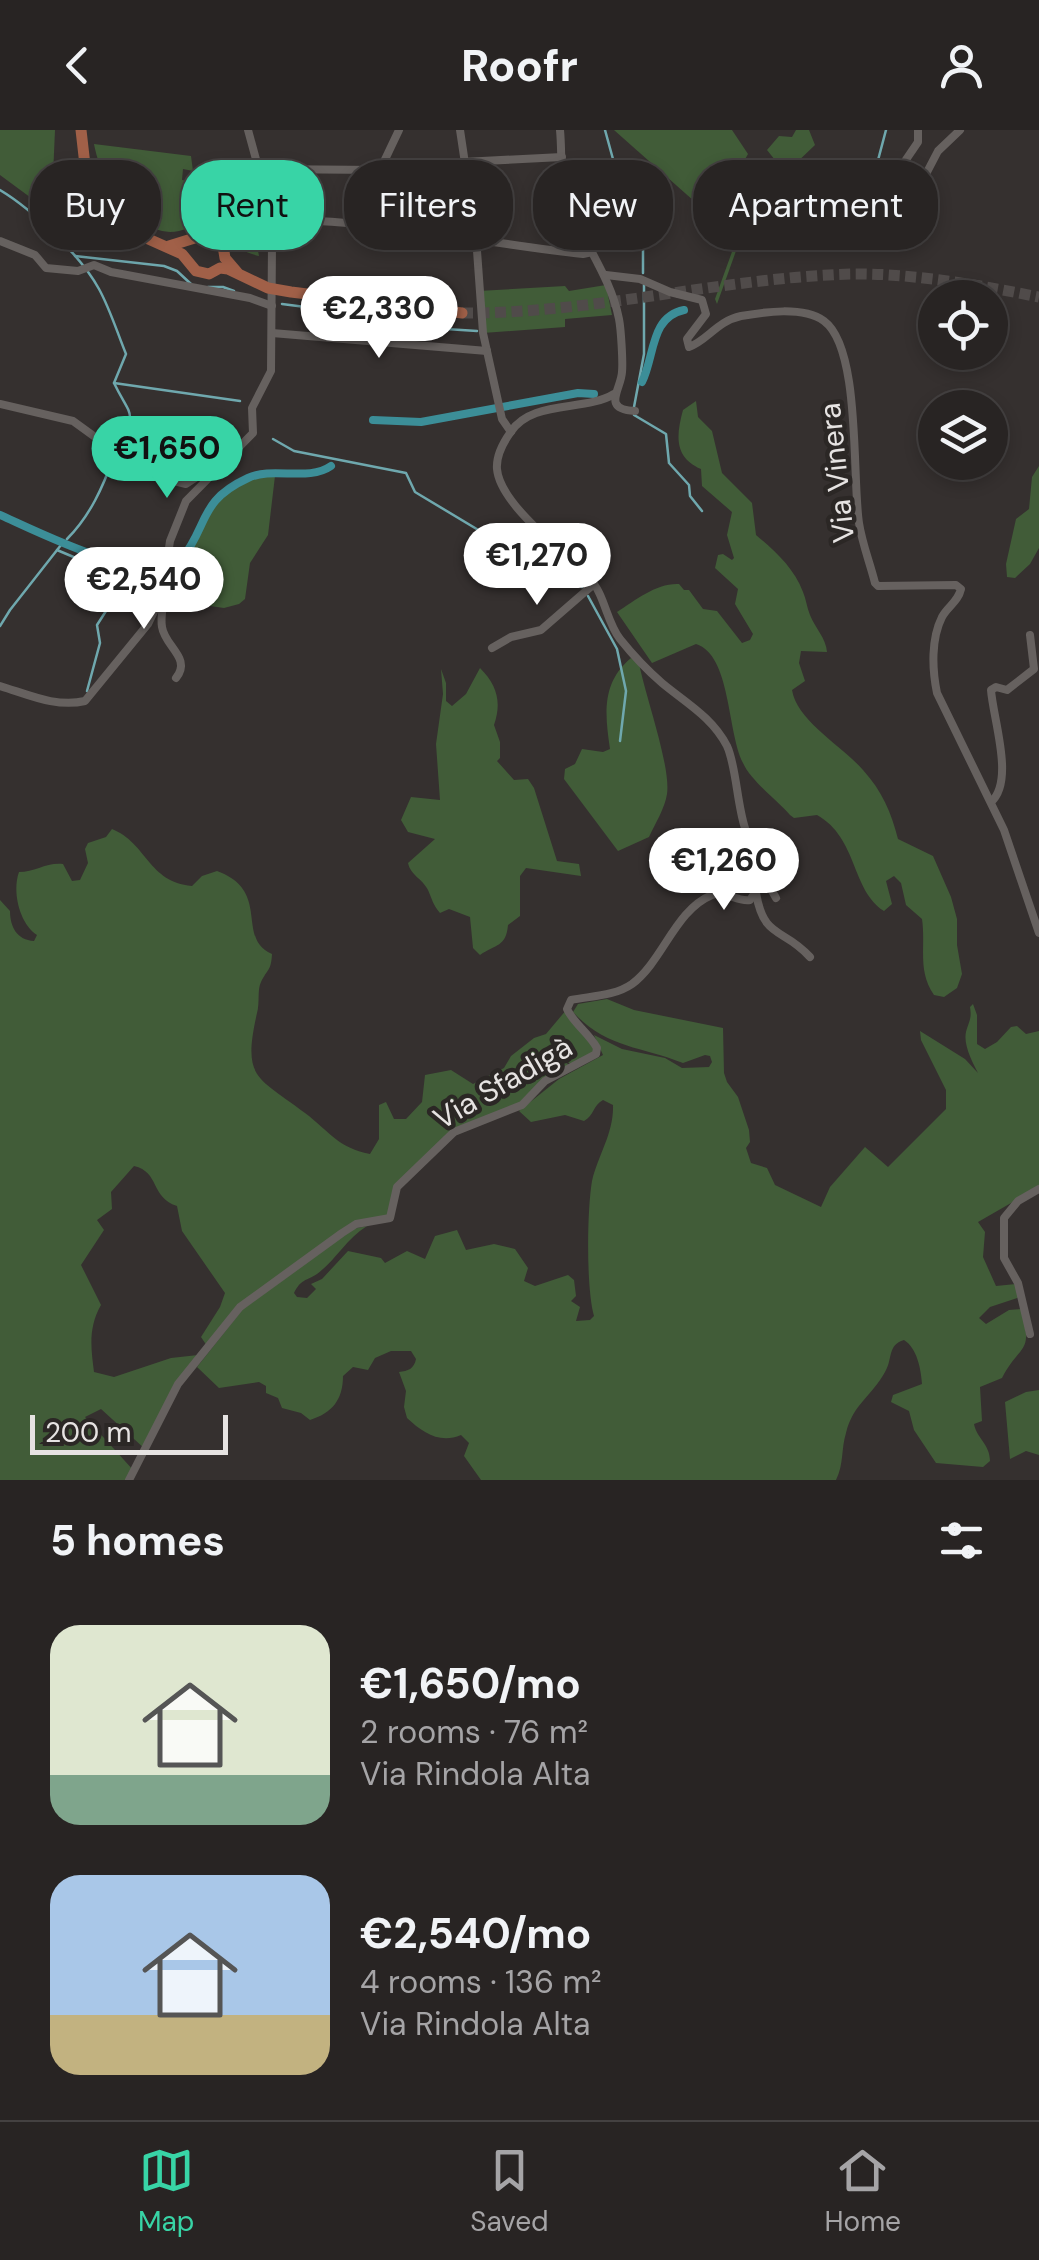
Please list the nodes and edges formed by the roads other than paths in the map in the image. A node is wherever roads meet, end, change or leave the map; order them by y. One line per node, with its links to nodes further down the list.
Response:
1 (81, 130): 18 (main road)
2 (248, 130): 9 (street)
3 (399, 130): 10 (street)
4 (460, 130): 11 (street)
5 (560, 130): 8 (street)
6 (918, 130): 13 (street)
7 (960, 130): 14 (street)
8 (562, 157): 12 (street); 23 (street)
9 (256, 160)
10 (385, 160)
11 (463, 160)
12 (503, 160)
13 (906, 160)
14 (933, 160)
15 (0, 241): 27 (street)
16 (181, 243): 18 (main road)
17 (513, 245): 23 (street)
18 (169, 246): 24 (main road)
19 (188, 250): 24 (main road)
20 (223, 250): 25 (main road)
21 (272, 250): 27 (street)
22 (477, 250): 30 (street)
23 (592, 252): 26 (street)
24 (187, 258): 25 (main road)
25 (223, 263): 28 (main road)
26 (606, 275): 31 (street); 42 (street, Via Vinera)
27 (272, 306): 29 (street)
28 (462, 314)
29 (272, 333): 30 (street); 35 (street)
30 (487, 351): 34 (street)
31 (614, 394): 33 (street); 34 (street)
32 (0, 404): 35 (street)
33 (633, 412)
34 (510, 432): 36 (street)
35 (226, 461): 37 (street)
36 (594, 584): 39 (street); 43 (street)
37 (163, 590): 40 (street); 41 (street)
38 (1030, 635): 42 (street)
39 (492, 648)
40 (176, 678)
41 (0, 686)
42 (991, 802): 46 (street)
43 (756, 862): 44 (street); 45 (street)
44 (756, 893): 47 (street); 50 (street, Via Sfadigà)
45 (776, 898)
46 (1039, 933)
47 (810, 957)
48 (1039, 1190): 49 (street)
49 (1030, 1334)
50 (130, 1480)

